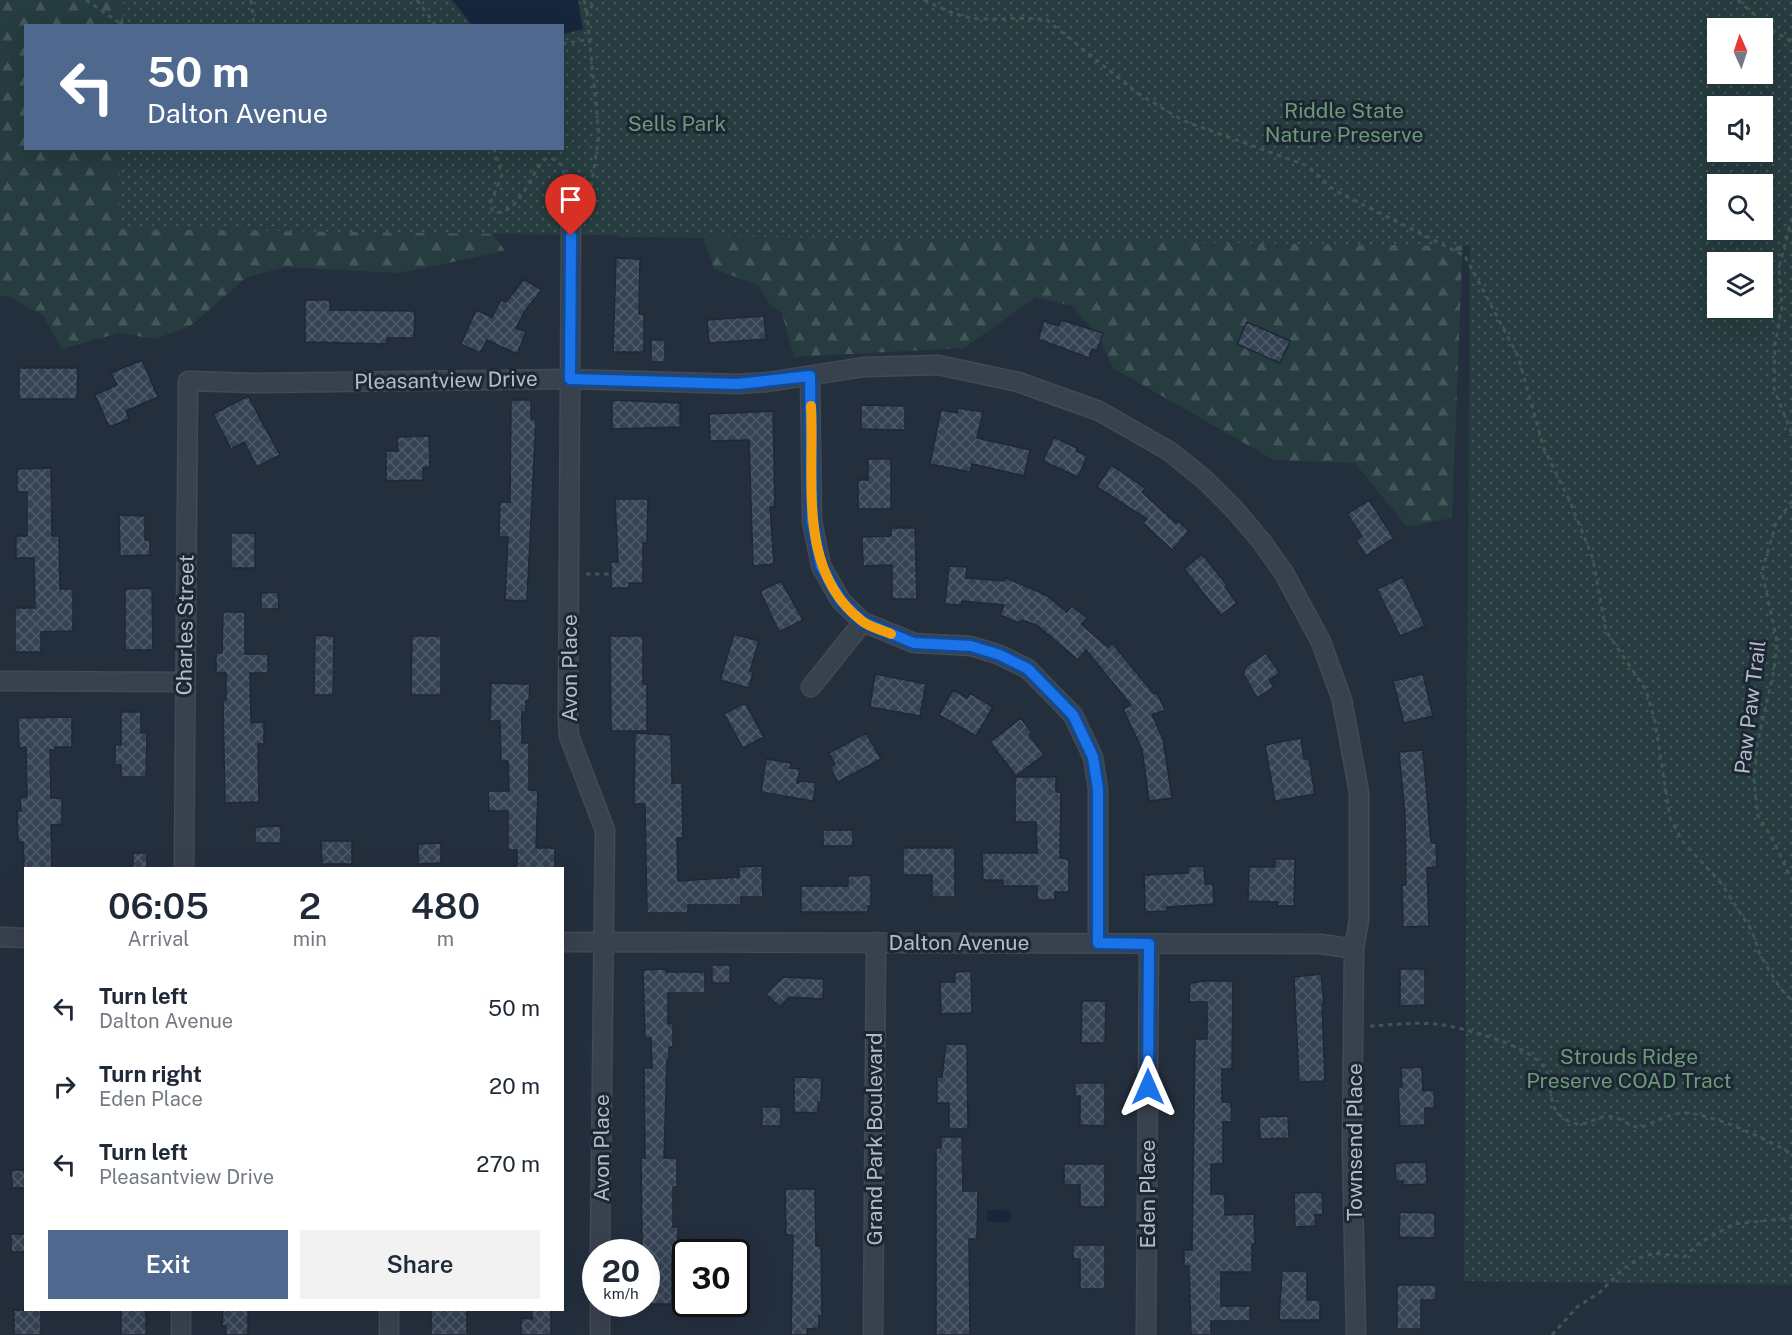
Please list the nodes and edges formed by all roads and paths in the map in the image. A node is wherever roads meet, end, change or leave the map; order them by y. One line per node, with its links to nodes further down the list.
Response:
1 (86, 0): 9 (path)
2 (250, 0): 10 (path)
3 (417, 0): 11 (path)
4 (584, 0): 8 (path)
5 (595, 0): 8 (path)
6 (924, 0): 40 (path)
7 (1738, 0): 13 (path)
8 (587, 15): 12 (path)
9 (122, 24)
10 (254, 24)
11 (435, 24)
12 (592, 39): 14 (path); 16 (path)
13 (1792, 42)
14 (564, 44)
15 (495, 150): 18 (path)
16 (590, 195)
17 (1792, 218): 22 (path)
18 (571, 221): 20 (street, Avon Place)
19 (810, 376): 20 (street, Pleasantview Drive); 26 (street); 39 (street, Pleasantview Drive)
20 (570, 379): 21 (street, Pleasantview Drive); 35 (street, Avon Place)
21 (188, 381): 28 (street, Charles Street)
22 (1792, 434)
23 (1792, 501): 31 (path, Paw Paw Trail)
24 (582, 574): 25 (path)
25 (611, 574)
26 (863, 622): 29 (street); 37 (street)
27 (0, 681): 28 (street)
28 (184, 682): 30 (street, Charles Street)
29 (811, 687)
30 (184, 867)
31 (1792, 880)
32 (0, 937): 33 (street)
33 (24, 938)
34 (564, 942): 35 (street, Dalton Avenue)
35 (603, 942): 36 (street, Dalton Avenue); 44 (street, Avon Place)
36 (876, 942): 37 (street, Dalton Avenue); 51 (street, Grand Park Boulevard)
37 (1098, 943): 38 (street, Dalton Avenue)
38 (1149, 944): 39 (street, Dalton Avenue); 52 (street, Eden Place)
39 (1354, 949): 41 (street, Townsend Place)
40 (1792, 1001)
41 (1353, 1027): 42 (path); 53 (street, Townsend Place)
42 (1792, 1155)
43 (1792, 1218): 54 (path)
44 (600, 1239)
45 (181, 1311): 48 (street)
46 (389, 1311): 49 (street)
47 (600, 1317): 50 (street)
48 (181, 1335)
49 (389, 1335)
50 (600, 1335)
51 (873, 1335)
52 (1146, 1335)
53 (1356, 1335)
54 (1552, 1335)

